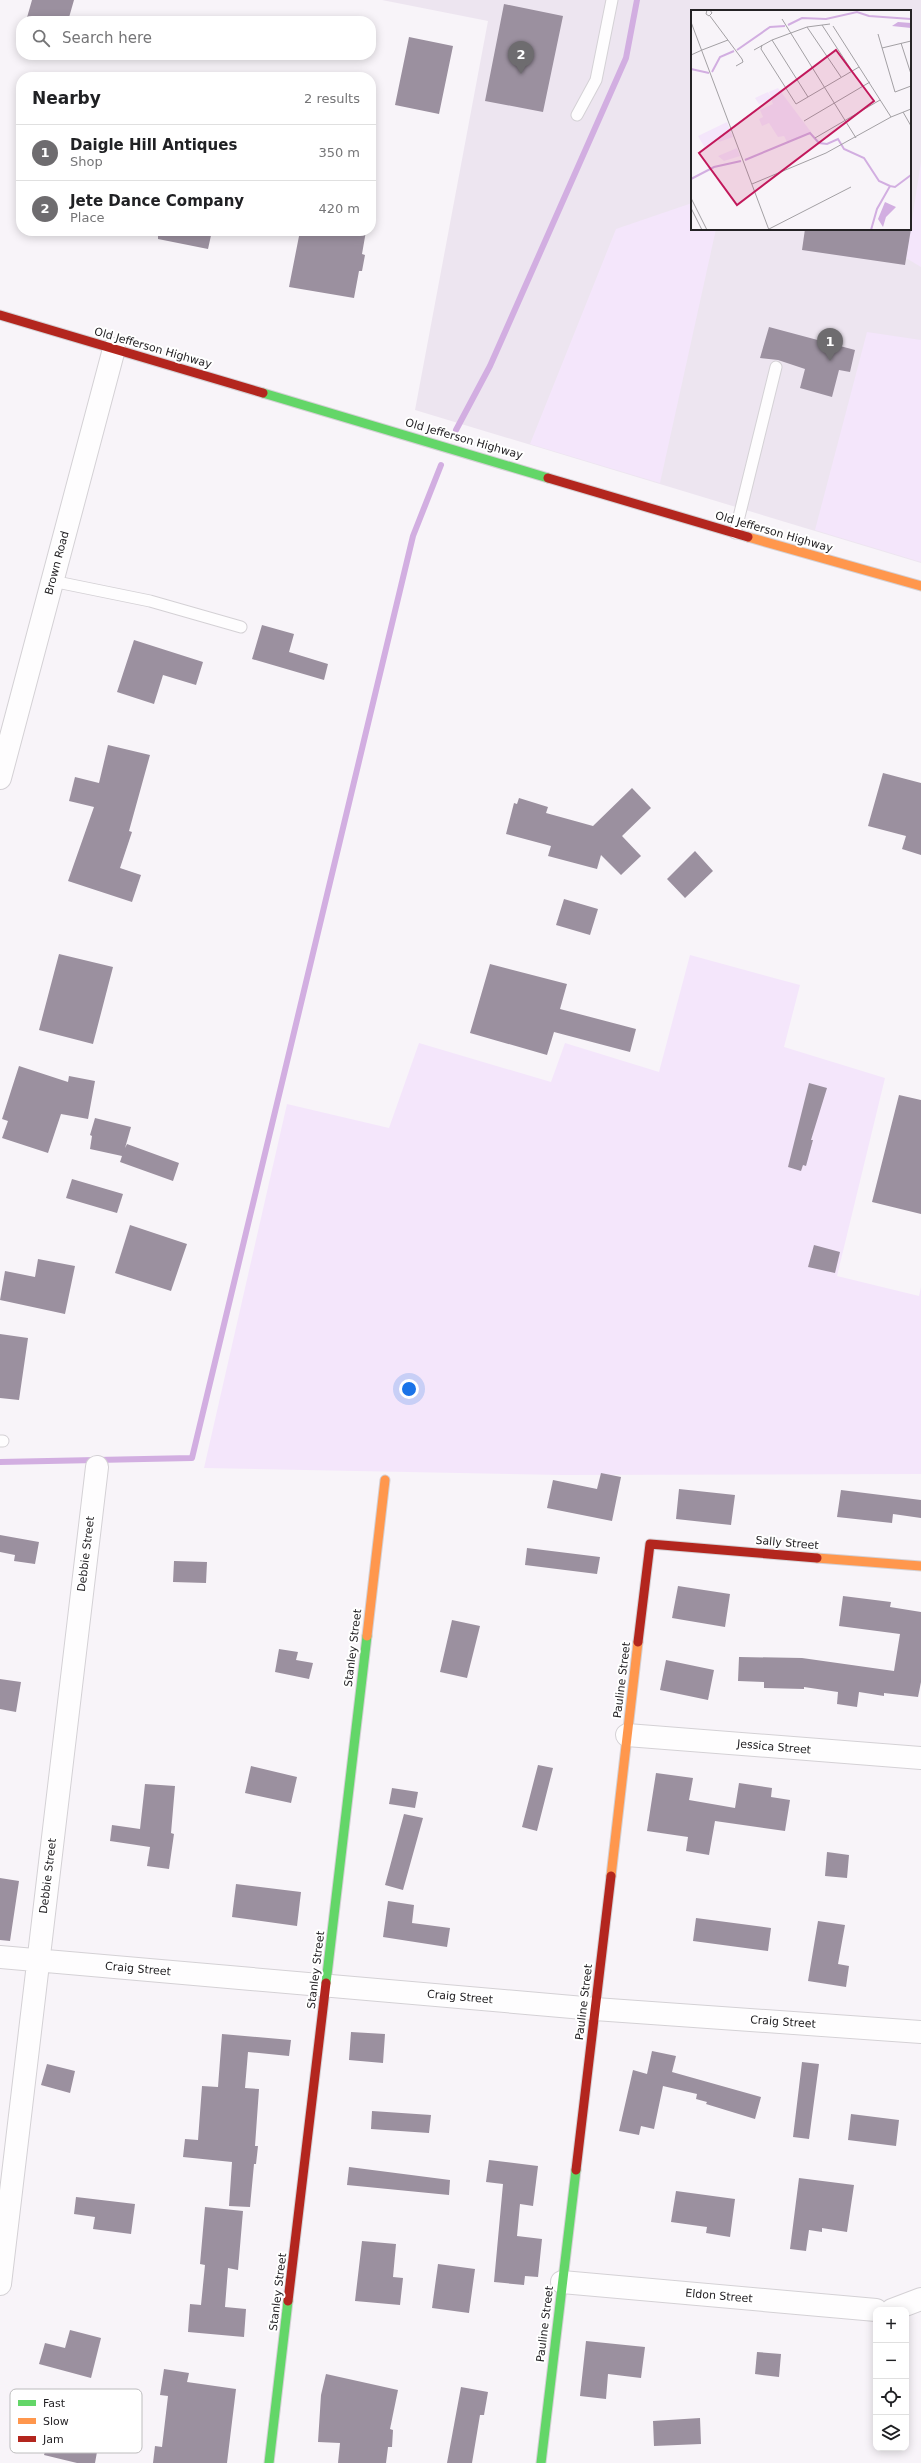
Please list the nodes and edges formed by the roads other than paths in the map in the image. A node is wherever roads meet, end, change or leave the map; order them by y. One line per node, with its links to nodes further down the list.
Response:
1 (612, 0): 2 (lane)
2 (577, 115)
3 (0, 315): 4 (street, Old Jefferson Highway)
4 (114, 349): 6 (street, Old Jefferson Highway); 7 (street, Brown Road)
5 (776, 367): 6 (lane)
6 (735, 533): 8 (street, Old Jefferson Highway)
7 (52, 581): 9 (lane); 10 (street, Brown Road)
8 (921, 586)
9 (241, 627)
10 (0, 778)
11 (97, 1467): 18 (street, Debbie Street)
12 (385, 1480): 19 (street, Stanley Street)
13 (650, 1544): 14 (street, Sally Street); 15 (street, Pauline Street)
14 (921, 1566)
15 (628, 1735): 16 (street, Jessica Street); 20 (street, Pauline Street)
16 (921, 1758)
17 (0, 1957): 18 (street, Craig Street)
18 (38, 1960): 19 (street, Craig Street); 23 (street, Debbie Street)
19 (326, 1986): 20 (street, Craig Street); 27 (street, Stanley Street)
20 (595, 2009): 21 (street, Craig Street); 22 (street, Pauline Street)
21 (921, 2032)
22 (562, 2282): 26 (street, Eldon Street); 28 (street, Pauline Street)
23 (0, 2284)
24 (921, 2299): 25 (street)
25 (900, 2307)
26 (873, 2310)
27 (269, 2463)
28 (541, 2463)

